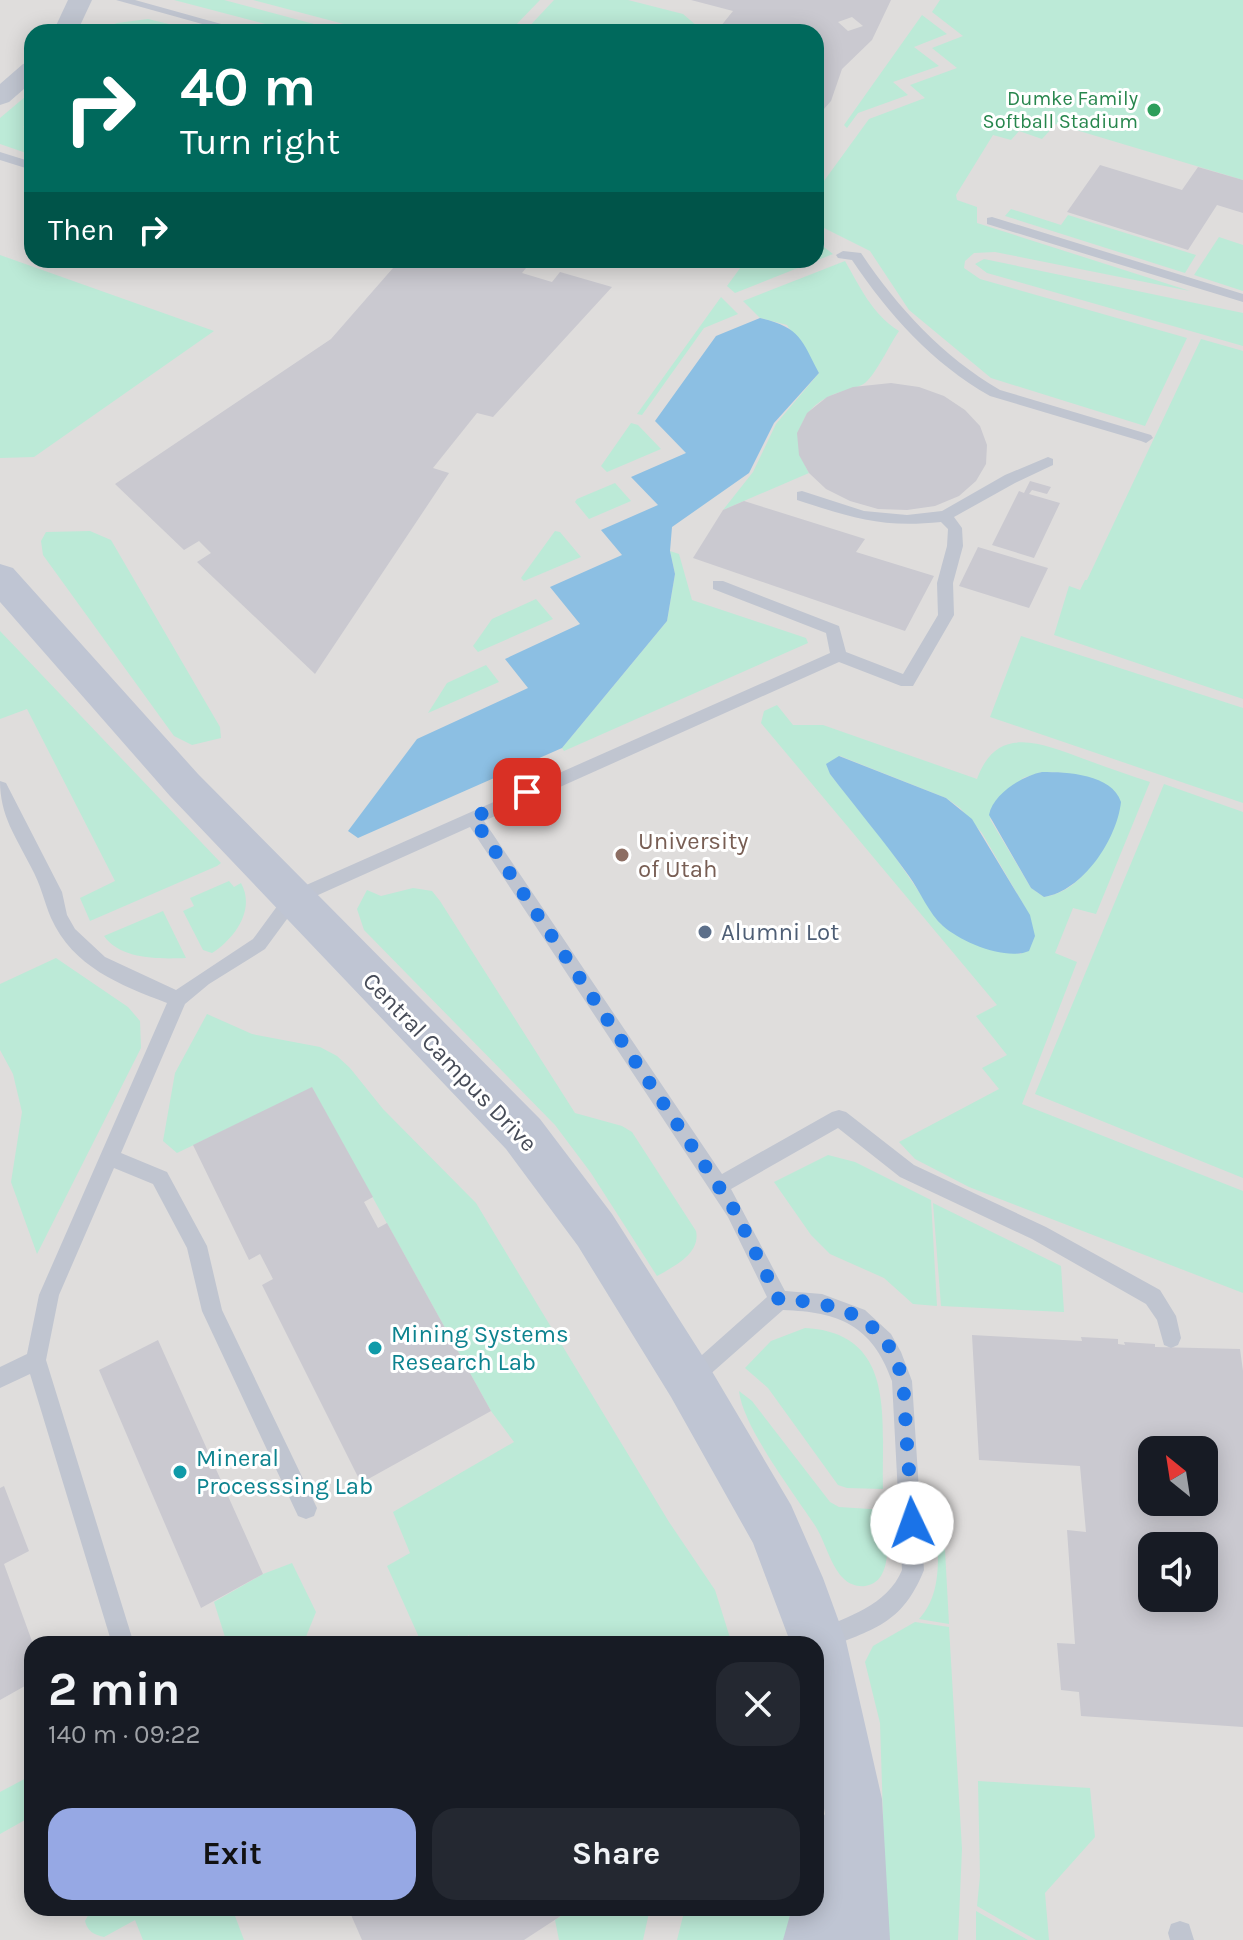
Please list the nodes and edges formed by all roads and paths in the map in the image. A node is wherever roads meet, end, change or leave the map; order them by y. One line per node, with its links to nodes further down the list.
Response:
1 (80, 0): 3 (street)
2 (122, 0): 4 (lane)
3 (69, 24)
4 (214, 24)
5 (24, 76): 6 (street)
6 (0, 97)
7 (0, 156): 8 (lane)
8 (24, 164)
9 (992, 221): 11 (lane)
10 (843, 255): 12 (lane)
11 (1243, 298)
12 (1146, 438)
13 (1048, 462): 15 (lane)
14 (802, 496): 15 (lane)
15 (945, 516): 18 (lane)
16 (0, 577): 21 (street, Central Campus Drive)
17 (718, 585): 18 (lane)
18 (839, 656): 20 (lane)
19 (0, 788): 22 (lane)
20 (473, 818): 21 (lane); 24 (lane)
21 (292, 899): 22 (lane); 29 (street, Central Campus Drive)
22 (178, 999): 23 (lane)
23 (109, 1157): 27 (lane); 30 (lane)
24 (717, 1187): 25 (lane); 26 (lane)
25 (779, 1300): 29 (lane); 33 (lane)
26 (1171, 1338)
27 (36, 1360): 28 (lane); 31 (lane)
28 (0, 1378)
29 (689, 1380): 32 (street, Central Campus Drive)
30 (306, 1508)
31 (121, 1636)
32 (816, 1636)
33 (824, 1638)
34 (824, 1668): 35 (street, Central Campus Drive)
35 (853, 1799): 36 (street, Central Campus Drive); 39 (street, Central Campus Drive)
36 (824, 1901)
37 (820, 1916): 38 (street, Central Campus Drive)
38 (813, 1940)
39 (860, 1940)

